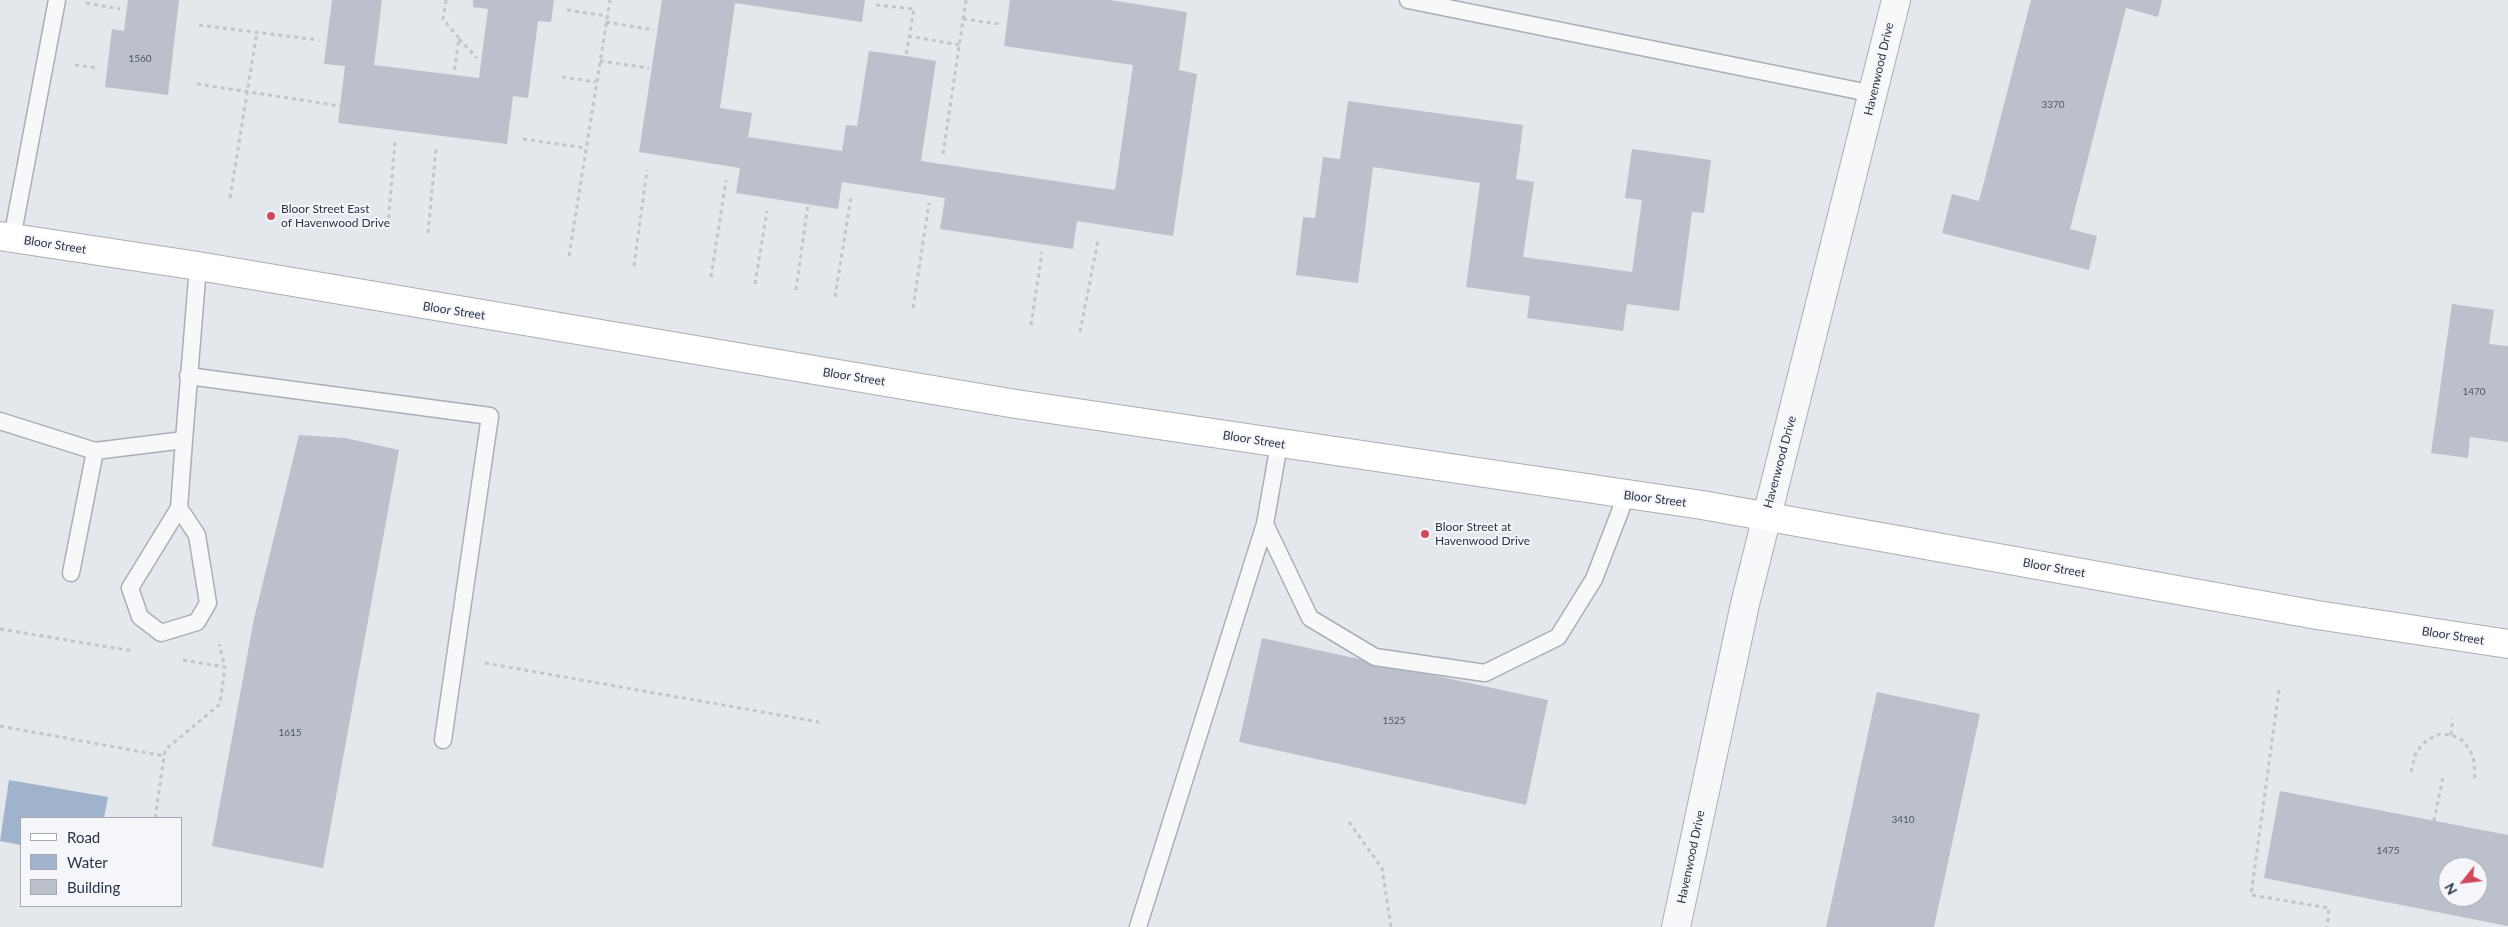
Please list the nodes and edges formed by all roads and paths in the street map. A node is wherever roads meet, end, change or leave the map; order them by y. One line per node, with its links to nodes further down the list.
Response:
1 (57, 0): 47 (lane)
2 (446, 0): 19 (path)
3 (610, 0): 11 (path)
4 (966, 0): 12 (path)
5 (1408, 0): 31 (lane)
6 (1896, 0): 31 (street, Havenwood Drive)
7 (82, 2): 9 (path)
8 (876, 5): 18 (path)
9 (120, 9)
10 (567, 10): 11 (path)
11 (607, 16): 13 (path)
12 (964, 19): 14 (path); 21 (path)
13 (606, 22): 16 (path); 24 (path)
14 (1000, 24)
15 (200, 25): 17 (path)
16 (654, 30)
17 (257, 32): 20 (path); 30 (path)
18 (908, 36): 21 (path); 22 (path)
19 (459, 38): 23 (path); 26 (path)
20 (319, 40)
21 (960, 45): 37 (path)
22 (906, 56)
23 (477, 58)
24 (600, 61): 25 (path); 28 (path)
25 (649, 68)
26 (454, 72)
27 (562, 77): 28 (path)
28 (596, 82): 36 (path)
29 (197, 84): 30 (path)
30 (249, 92): 32 (path); 41 (path)
31 (1874, 94): 67 (street, Havenwood Drive)
32 (340, 106)
33 (523, 138): 36 (path)
34 (395, 141): 45 (path)
35 (436, 148): 46 (path)
36 (586, 148): 50 (path)
37 (943, 154)
38 (647, 170): 52 (path)
39 (726, 180): 53 (path)
40 (851, 197): 56 (path)
41 (230, 198)
42 (929, 203): 57 (path)
43 (808, 204): 55 (path)
44 (767, 211): 54 (path)
45 (388, 226)
46 (428, 233)
47 (6, 237): 51 (main road, Bloor Street)
48 (1098, 240): 59 (path)
49 (1042, 252): 58 (path)
50 (569, 256)
51 (198, 266): 60 (lane); 63 (main road, Bloor Street)
52 (634, 266)
53 (712, 277)
54 (755, 284)
55 (796, 290)
56 (835, 296)
57 (914, 308)
58 (1031, 326)
59 (1080, 332)
60 (188, 376): 62 (lane); 71 (lane)
61 (0, 421): 64 (lane)
62 (184, 440): 64 (lane); 66 (lane)
63 (1279, 444): 65 (main road, Bloor Street); 68 (lane)
64 (95, 451): 69 (lane)
65 (1626, 496): 67 (main road, Bloor Street); 68 (lane)
66 (179, 508): 66 (lane)
67 (1766, 516): 70 (main road, Bloor Street); 88 (street, Havenwood Drive)
68 (1265, 524): 86 (lane)
69 (71, 573)
70 (2508, 644)
71 (454, 658): 75 (path); 78 (lane)
72 (225, 666): 79 (path)
73 (2279, 690): 89 (path)
74 (2453, 718): 77 (path)
75 (819, 722)
76 (0, 726): 79 (path)
77 (2451, 735): 80 (path); 82 (path)
78 (443, 740)
79 (164, 756): 83 (path)
80 (2410, 772)
81 (2443, 777): 84 (path)
82 (2475, 781)
83 (156, 817)
84 (2434, 821)
85 (1349, 822): 87 (path)
86 (1138, 927)
87 (1392, 927)
88 (1676, 927)
89 (2327, 927)

